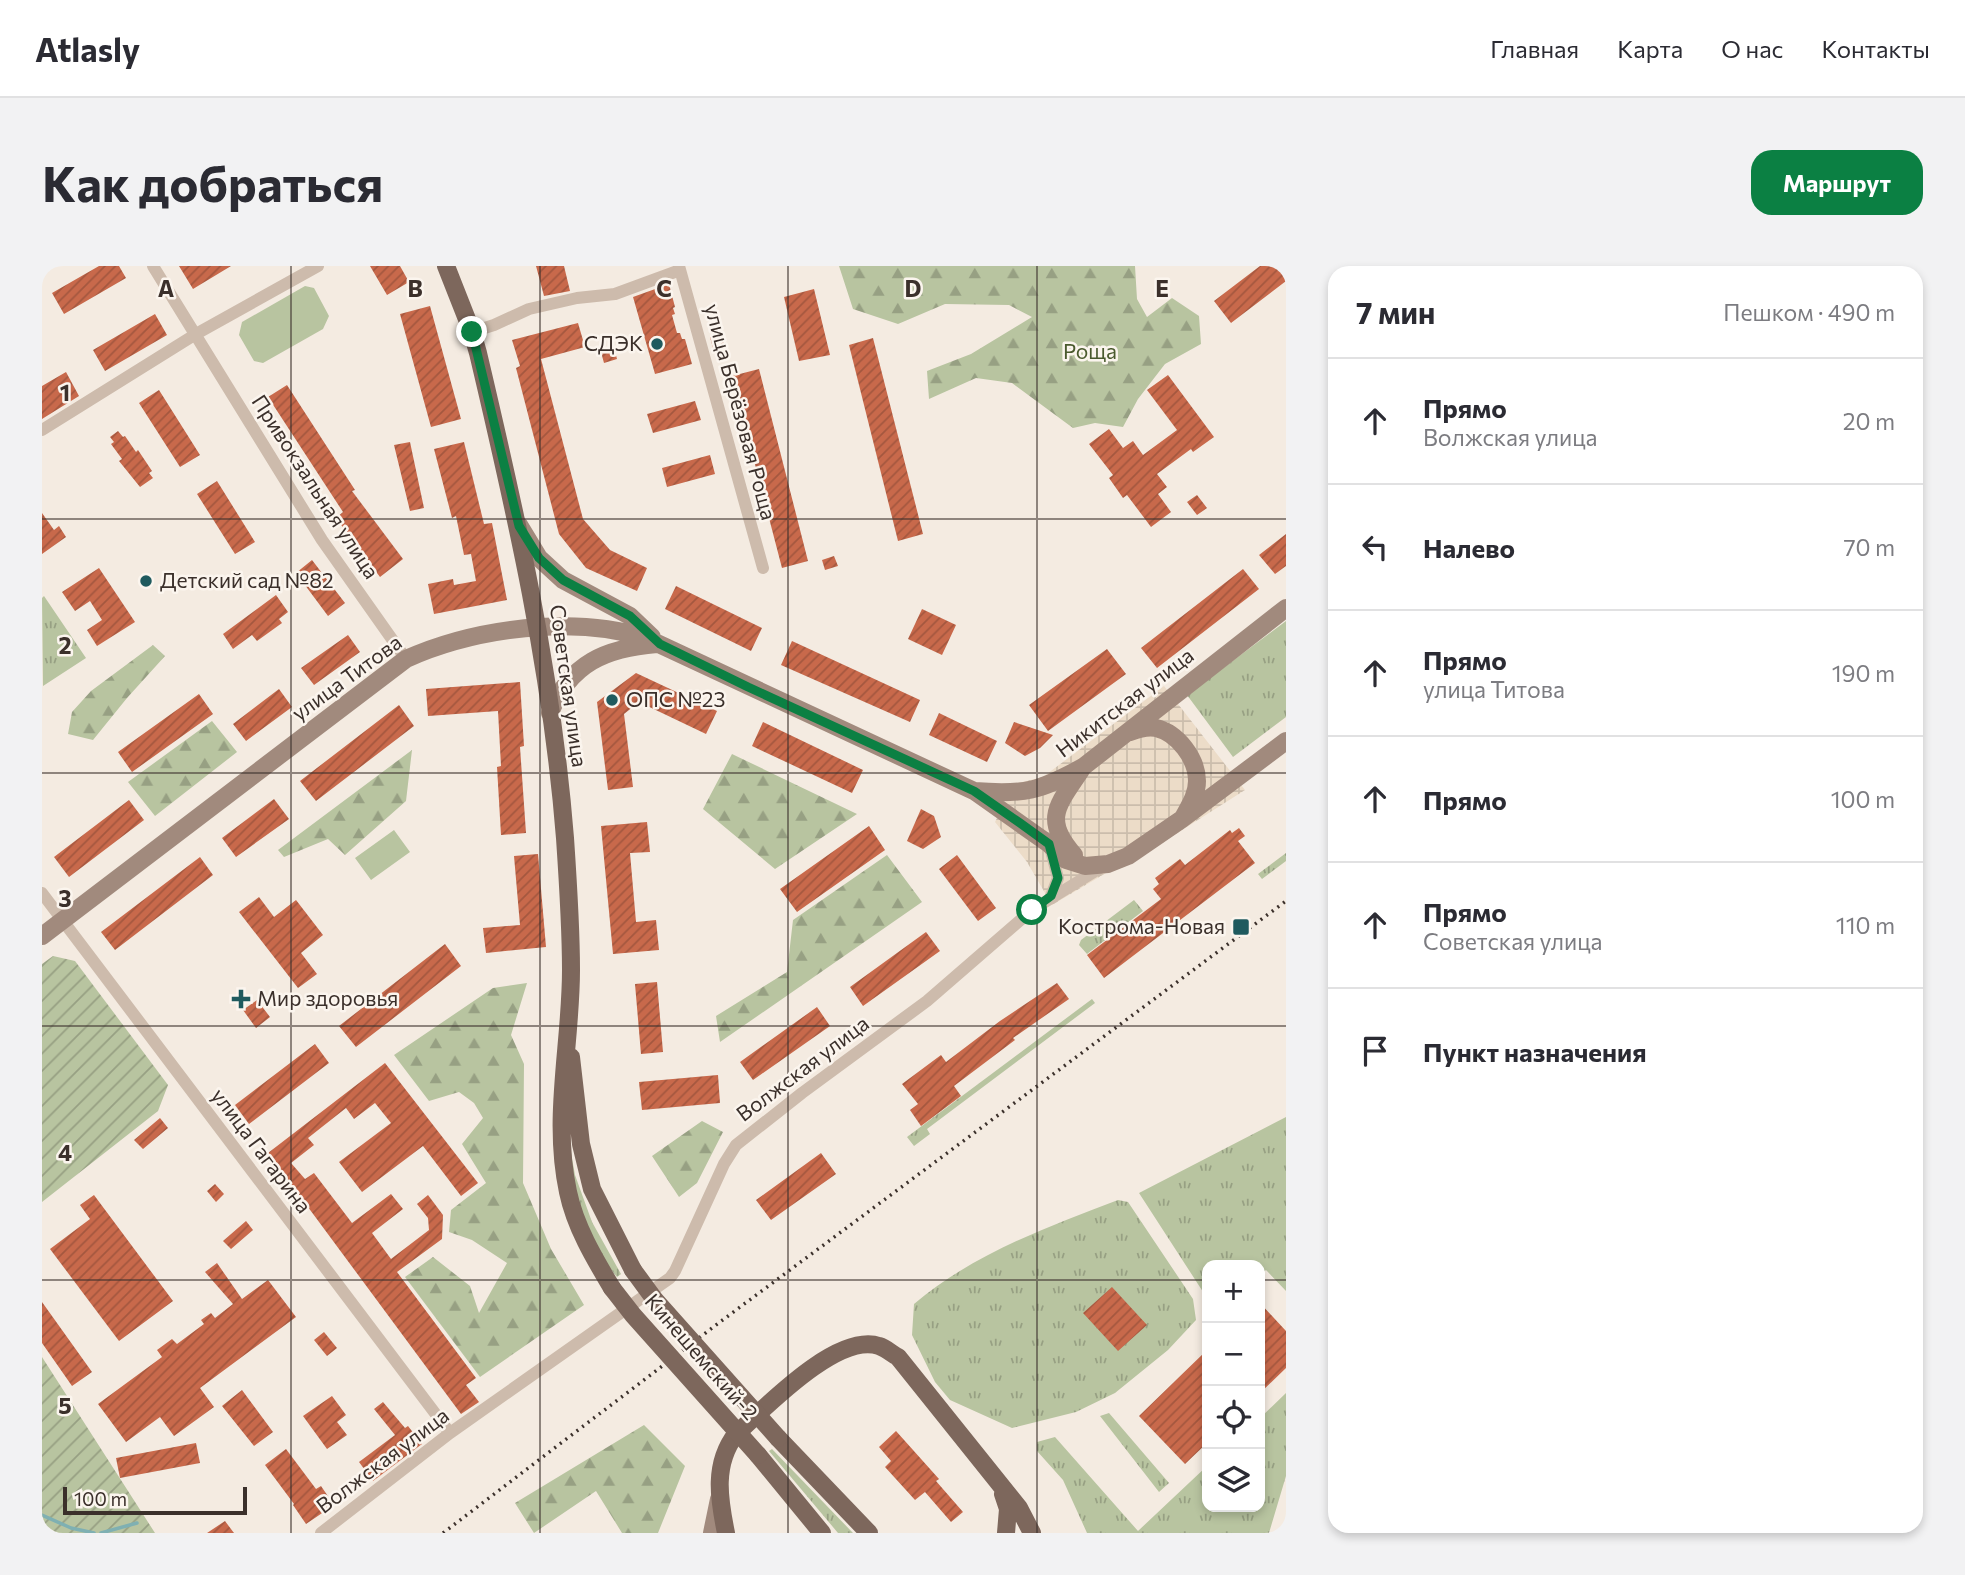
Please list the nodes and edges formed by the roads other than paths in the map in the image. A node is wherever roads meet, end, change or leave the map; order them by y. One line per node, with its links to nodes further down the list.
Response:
1 (153, 266): 6 (street, Привокзальная улица)
2 (317, 266): 6 (street)
3 (446, 266): 5 (main road, Советская улица)
4 (680, 268): 5 (street); 9 (street, улица Берёзовая Роща)
5 (472, 332): 8 (main road, Советская улица)
6 (196, 334): 7 (street); 13 (street, Привокзальная улица)
7 (42, 430)
8 (519, 526): 11 (main road, Советская улица); 12 (main road)
9 (763, 568)
10 (1286, 608): 15 (main road, Никитская улица)
11 (539, 627): 12 (main road, улица Титова); 13 (main road, улица Титова); 14 (main road, Советская улица)
12 (660, 644): 14 (main road); 18 (main road, улица Титова)
13 (406, 659): 26 (main road, улица Титова)
14 (550, 713): 28 (main road, Советская улица)
15 (1127, 733): 17 (main road, Никитская улица); 20 (main road)
16 (1286, 741): 20 (main road)
17 (1083, 767): 18 (main road, Никитская улица); 19 (main road)
18 (974, 791): 21 (main road)
19 (1055, 818): 21 (street); 23 (main road)
20 (1182, 819): 22 (main road)
21 (1049, 844): 23 (main road); 25 (street)
22 (1108, 863): 23 (main road); 25 (street, Волжская улица)
23 (1085, 866)
24 (42, 893): 26 (street, улица Гагарина)
25 (1051, 896): 29 (street, Волжская улица)
26 (63, 920): 27 (main road, улица Титова); 29 (street, улица Гагарина)
27 (42, 936)
28 (568, 1040): 35 (main road, Кинешемский-2, bridge); 36 (main road, Кинешемский-2, bridge)
29 (450, 1433): 32 (street, Волжская улица)
30 (999, 1485): 31 (main road); 37 (main road); 38 (main road)
31 (719, 1499): 33 (main road); 34 (main road)
32 (321, 1533)
33 (712, 1533)
34 (726, 1533)
35 (822, 1533)
36 (869, 1533)
37 (1006, 1533)
38 (1032, 1533)

